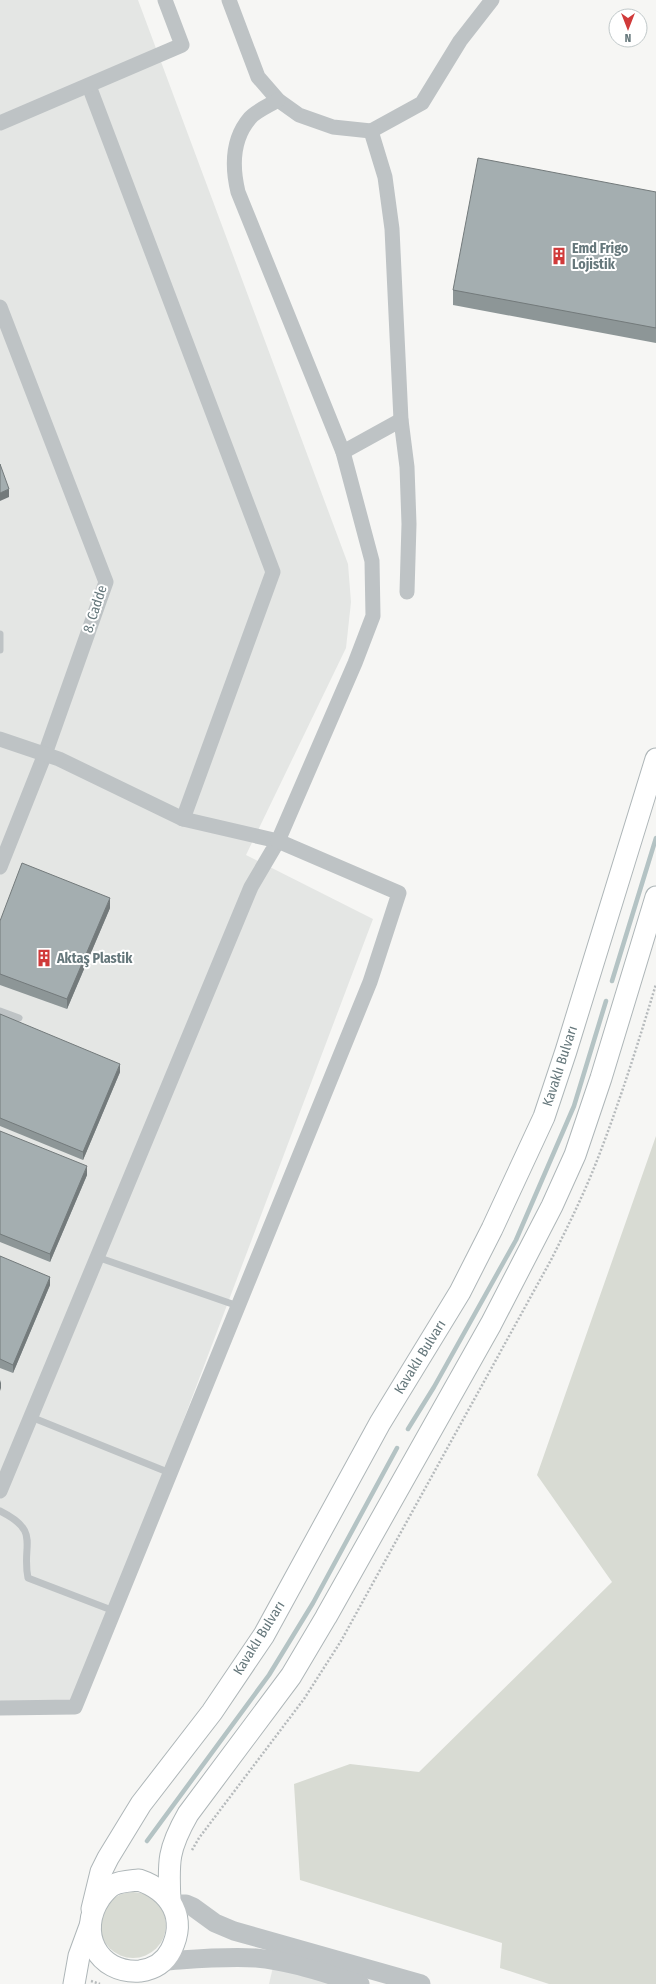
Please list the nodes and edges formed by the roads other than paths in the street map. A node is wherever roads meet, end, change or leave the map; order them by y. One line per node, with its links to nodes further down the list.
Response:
1 (165, 0): 4 (street)
2 (229, 0): 5 (street)
3 (492, 0): 7 (street)
4 (89, 86): 6 (street); 17 (street)
5 (278, 100): 7 (street); 10 (street)
6 (0, 123)
7 (371, 131): 9 (street)
8 (0, 307): 15 (street, 8. Cadde)
9 (401, 420): 10 (street); 11 (street)
10 (343, 452): 18 (street)
11 (407, 592)
12 (0, 634): 13 (lane)
13 (0, 650)
14 (0, 739): 15 (street)
15 (45, 754): 17 (street); 19 (street, 8. Cadde)
16 (656, 759): 32 (main road, Kavaklı Bulvarı)
17 (183, 819): 18 (street)
18 (278, 841): 23 (street); 24 (street)
19 (0, 867)
20 (656, 897): 31 (main road)
21 (0, 1011): 22 (lane)
22 (19, 1018)
23 (96, 1257): 24 (lane); 25 (street)
24 (238, 1306): 26 (street)
25 (31, 1417): 26 (lane); 27 (street)
26 (170, 1473): 29 (street)
27 (0, 1491)
28 (0, 1511): 29 (lane)
29 (114, 1611): 30 (street)
30 (0, 1708)
31 (171, 1903): 32 (main road); 33 (main road); 38 (street)
32 (91, 1918): 34 (main road); 35 (main road)
33 (164, 1961): 34 (main road); 37 (street)
34 (144, 1970): 36 (main road)
35 (74, 1984)
36 (116, 1984)
37 (360, 1984)
38 (421, 1984)

